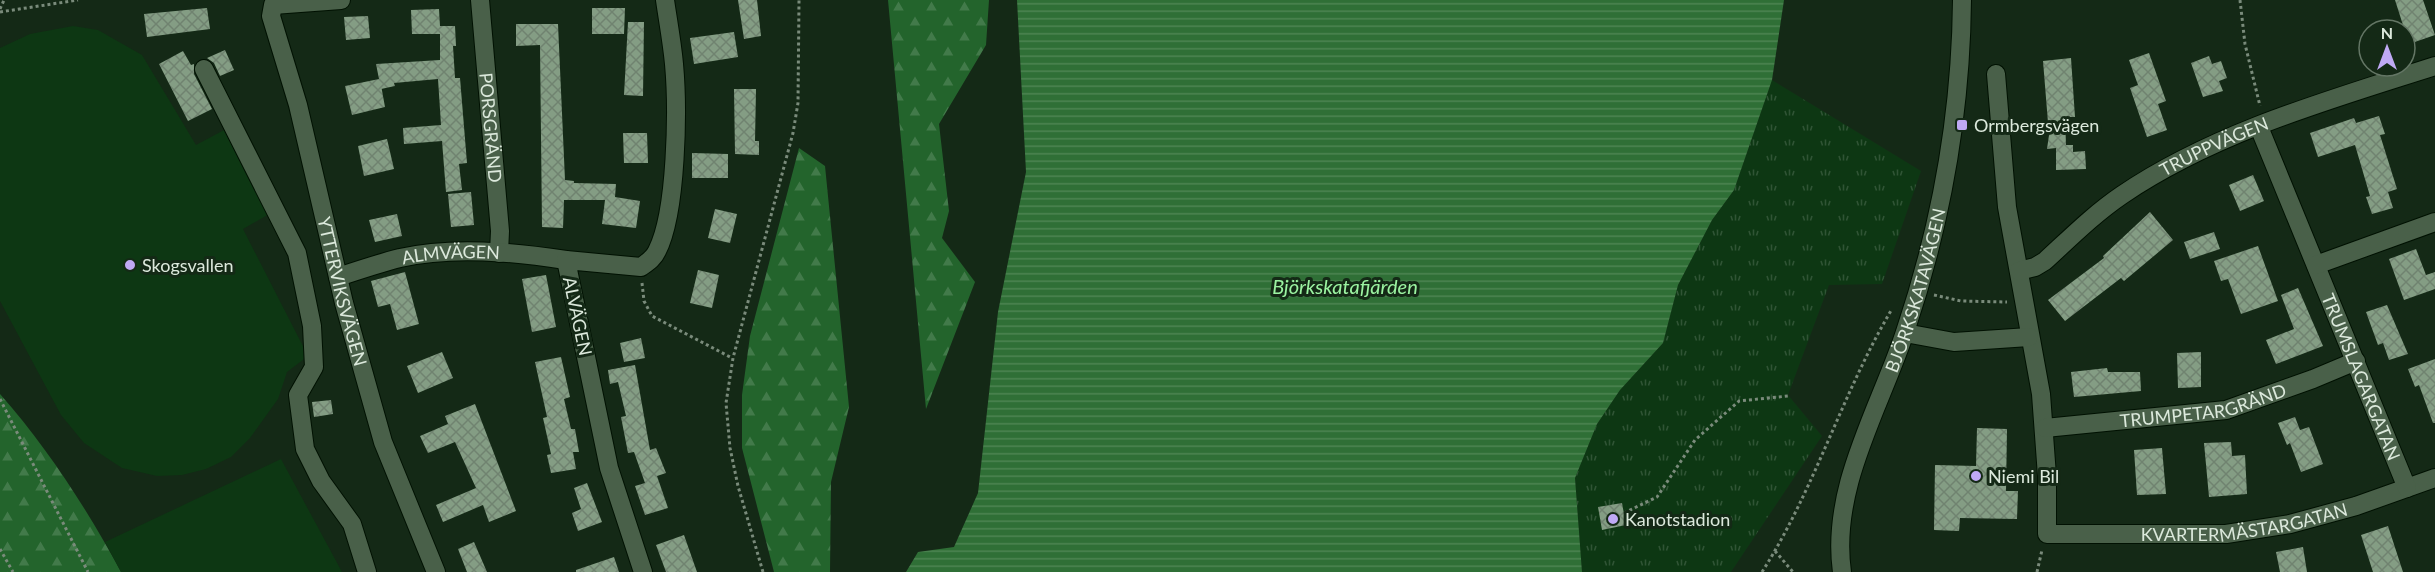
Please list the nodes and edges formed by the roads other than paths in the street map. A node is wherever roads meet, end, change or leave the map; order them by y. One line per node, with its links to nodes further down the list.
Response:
1 (341, 0): 14 (street, YTTERVIKSVÄGEN)
2 (480, 0): 10 (street, PORSGRÄND)
3 (664, 0): 11 (street, ALVÄGEN)
4 (1962, 0): 15 (street, BJÖRKSKATAVÄGEN)
5 (2435, 66): 8 (street, TRUPPVÄGEN)
6 (204, 69): 21 (street)
7 (1996, 74): 13 (street)
8 (2259, 128): 12 (street, TRUMSLAGARGATAN); 13 (street, TRUPPVÄGEN)
9 (2435, 222): 12 (street)
10 (499, 253): 11 (street, ALMVÄGEN); 14 (street, ALMVÄGEN)
11 (566, 260): 23 (street, ALVÄGEN)
12 (2316, 265): 17 (street, TRUMSLAGARGATAN)
13 (2019, 271): 16 (street)
14 (339, 277): 22 (street, YTTERVIKSVÄGEN)
15 (1905, 333): 16 (street); 24 (street, BJÖRKSKATAVÄGEN)
16 (2029, 337): 18 (street)
17 (2356, 361): 18 (street, TRUMPETARGRÄND); 20 (street, TRUMSLAGARGATAN)
18 (2045, 428): 20 (street, KVARTERMÄSTARGATAN)
19 (2435, 478): 20 (street, KVARTERMÄSTARGATAN)
20 (2407, 488)
21 (367, 572)
22 (436, 572)
23 (643, 572)
24 (1842, 572)

